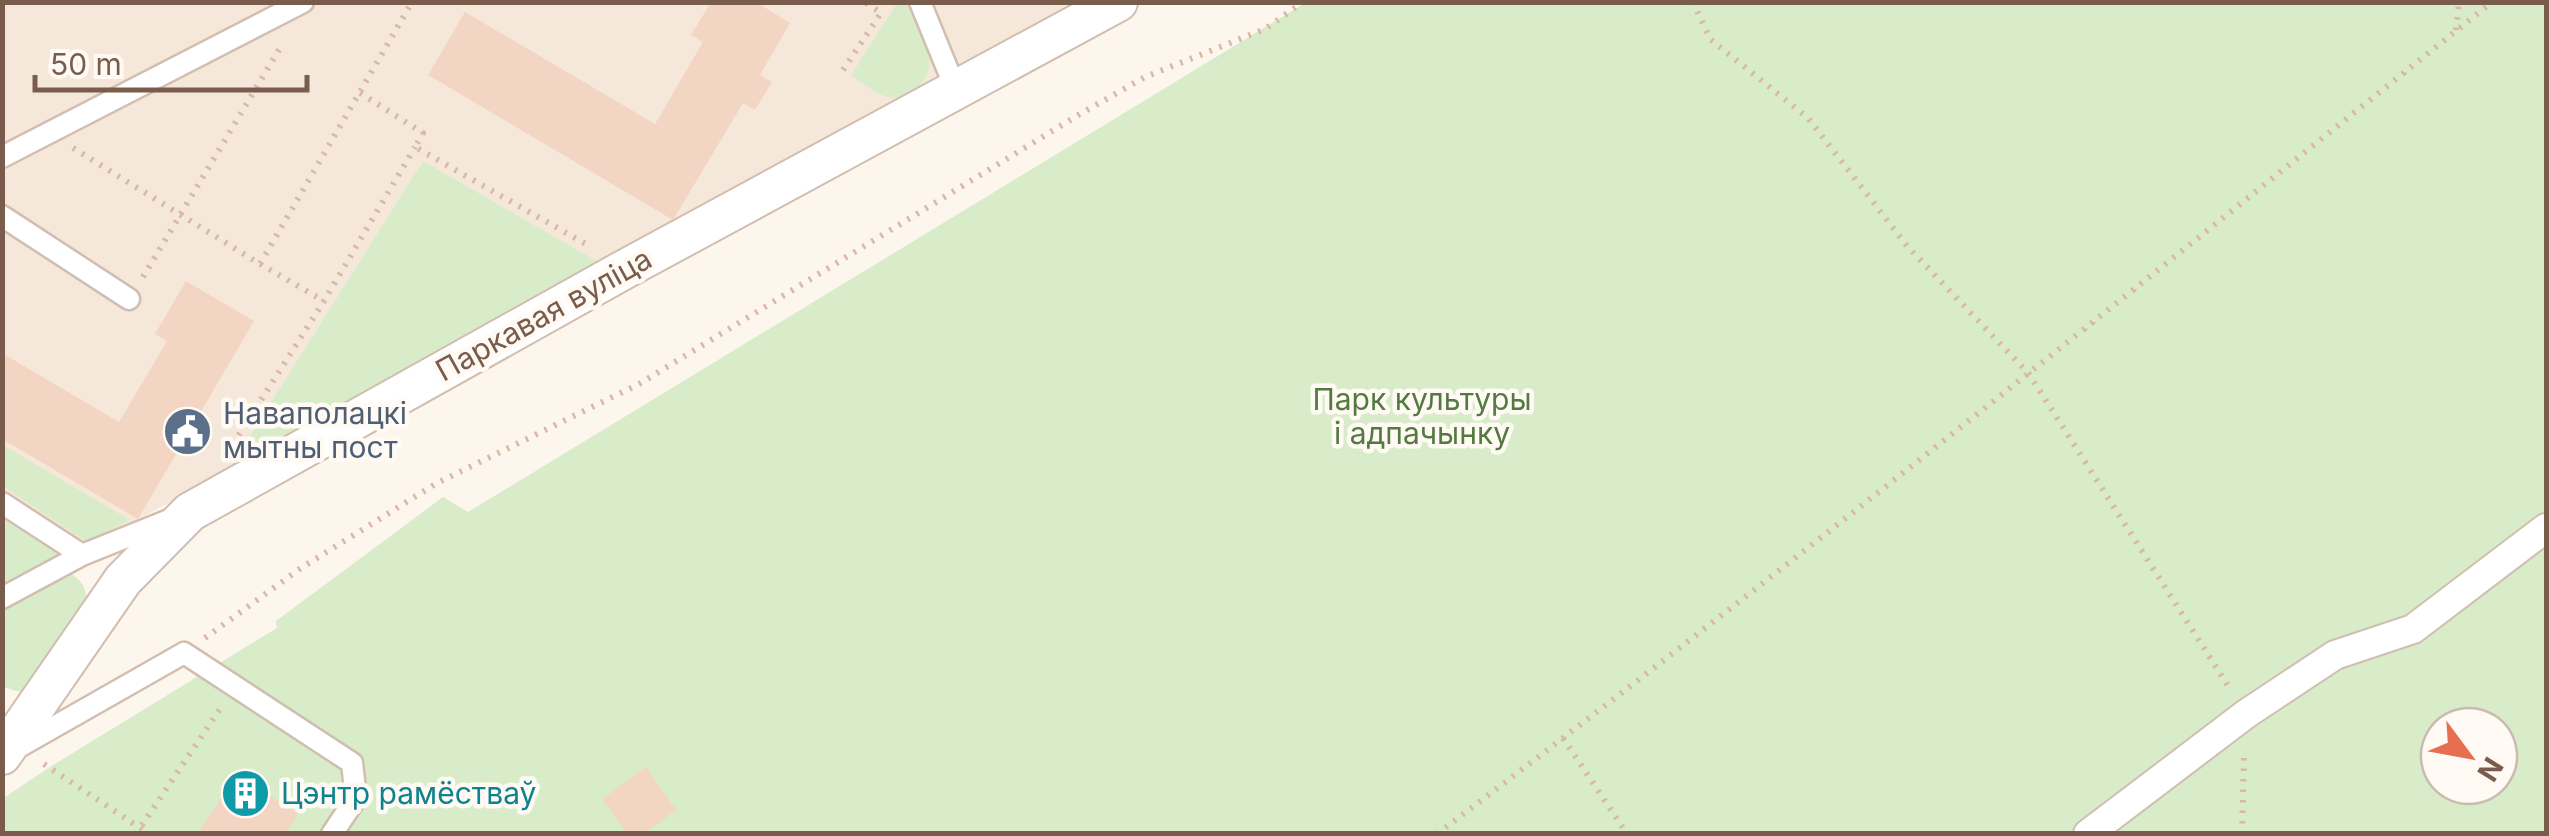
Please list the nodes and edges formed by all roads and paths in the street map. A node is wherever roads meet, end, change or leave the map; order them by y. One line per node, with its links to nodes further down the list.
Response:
1 (302, 2): 15 (lane)
2 (412, 2): 14 (path)
3 (864, 2): 12 (path)
4 (920, 2): 13 (lane)
5 (1118, 2): 13 (street, Паркавая вуліца)
6 (1303, 2): 31 (path)
7 (1693, 2): 24 (path)
8 (2459, 2): 10 (path)
9 (2492, 2): 10 (path)
10 (2456, 31): 24 (path)
11 (288, 35): 18 (path)
12 (843, 70)
13 (956, 90): 21 (street, Паркавая вуліца)
14 (360, 94): 16 (path); 20 (path)
15 (51, 134): 17 (lane); 18 (path)
16 (415, 147): 21 (path); 23 (path)
17 (2, 158)
18 (180, 214): 20 (path); 22 (path)
19 (2, 216): 22 (lane)
20 (260, 264): 23 (path)
21 (627, 268): 27 (street, Паркавая вуліца)
22 (129, 299)
23 (324, 301): 25 (path)
24 (2029, 374): 33 (path); 34 (path)
25 (231, 447)
26 (2, 503): 29 (lane)
27 (190, 512): 29 (lane); 35 (street, Паркавая вуліца)
28 (2546, 528): 33 (street)
29 (82, 555): 30 (lane)
30 (2, 598)
31 (184, 653): 32 (lane); 35 (lane)
32 (236, 686): 36 (path); 38 (lane)
33 (2246, 714): 41 (street); 42 (path)
34 (1563, 738): 39 (path); 40 (path)
35 (8, 753): 36 (path)
36 (138, 831): 37 (path)
37 (149, 834)
38 (332, 834)
39 (1437, 834)
40 (1627, 834)
41 (2088, 834)
42 (2242, 834)

